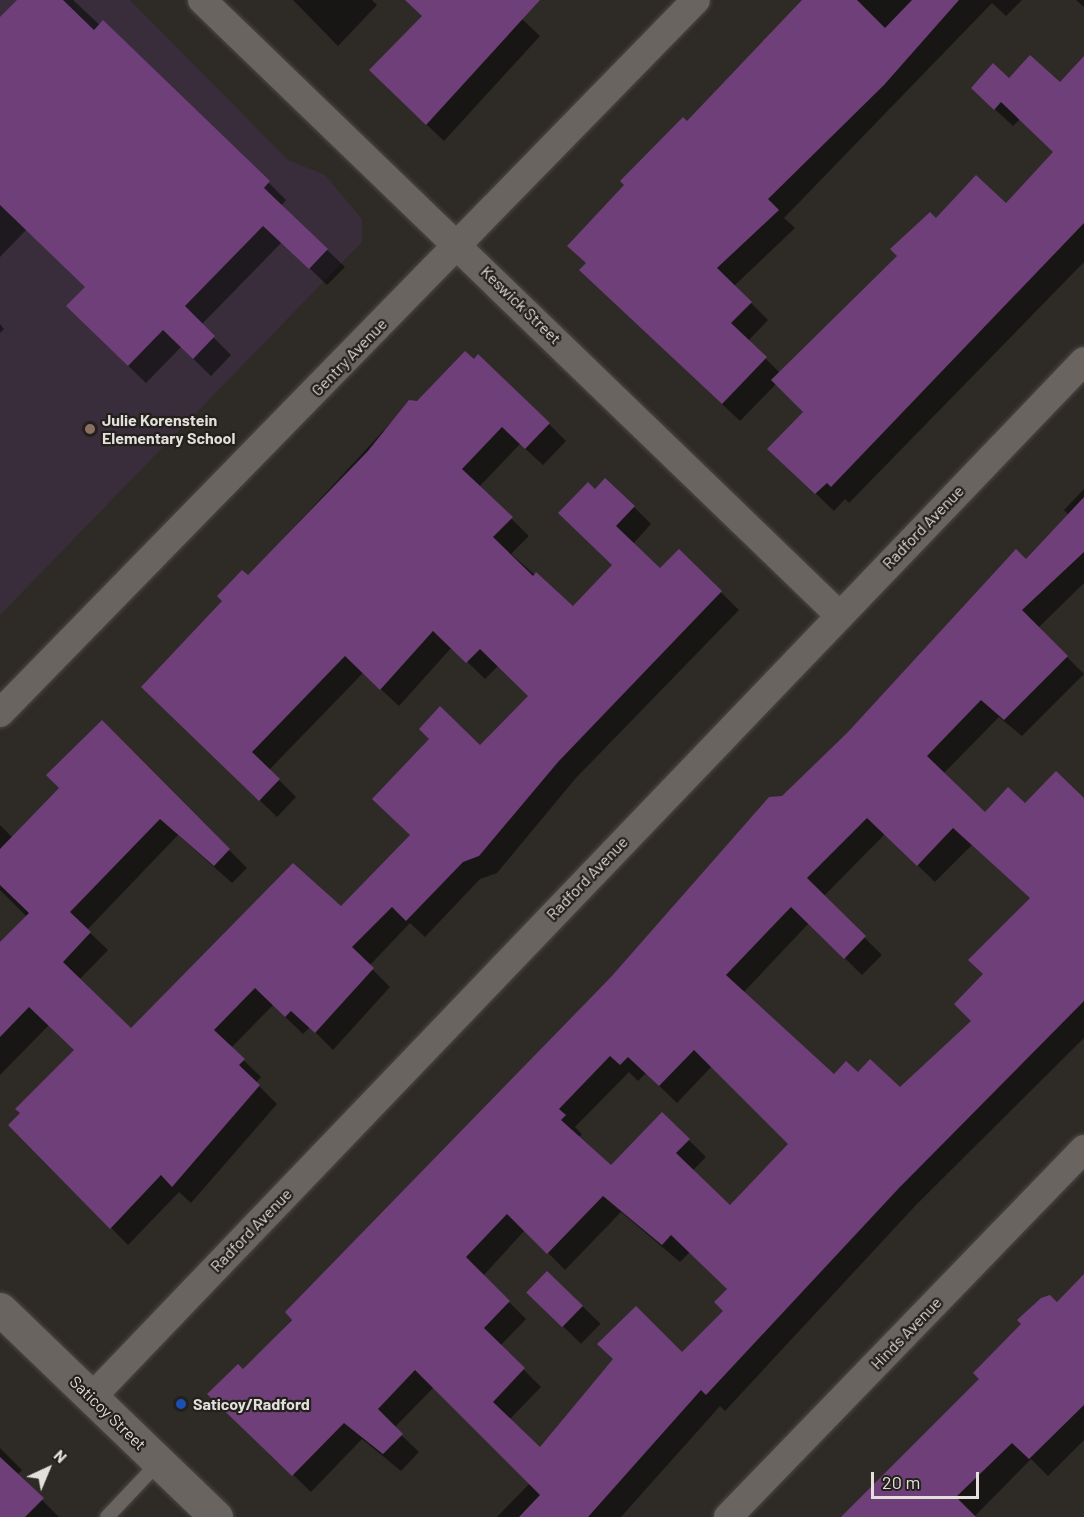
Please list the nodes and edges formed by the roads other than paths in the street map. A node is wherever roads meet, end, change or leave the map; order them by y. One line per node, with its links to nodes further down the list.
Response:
1 (202, 0): 3 (street, Keswick Street)
2 (696, 0): 3 (street, Gentry Avenue)
3 (459, 245): 5 (street, Keswick Street); 6 (street, Gentry Avenue)
4 (1084, 361): 5 (street, Radford Avenue)
5 (838, 614): 9 (street, Radford Avenue)
6 (0, 713)
7 (1084, 1149): 13 (street, Hinds Avenue)
8 (0, 1309): 9 (main road, Saticoy Street)
9 (92, 1398): 10 (main road, Saticoy Street)
10 (159, 1462): 11 (lane); 12 (main road, Saticoy Street)
11 (107, 1517)
12 (216, 1517)
13 (728, 1517)

